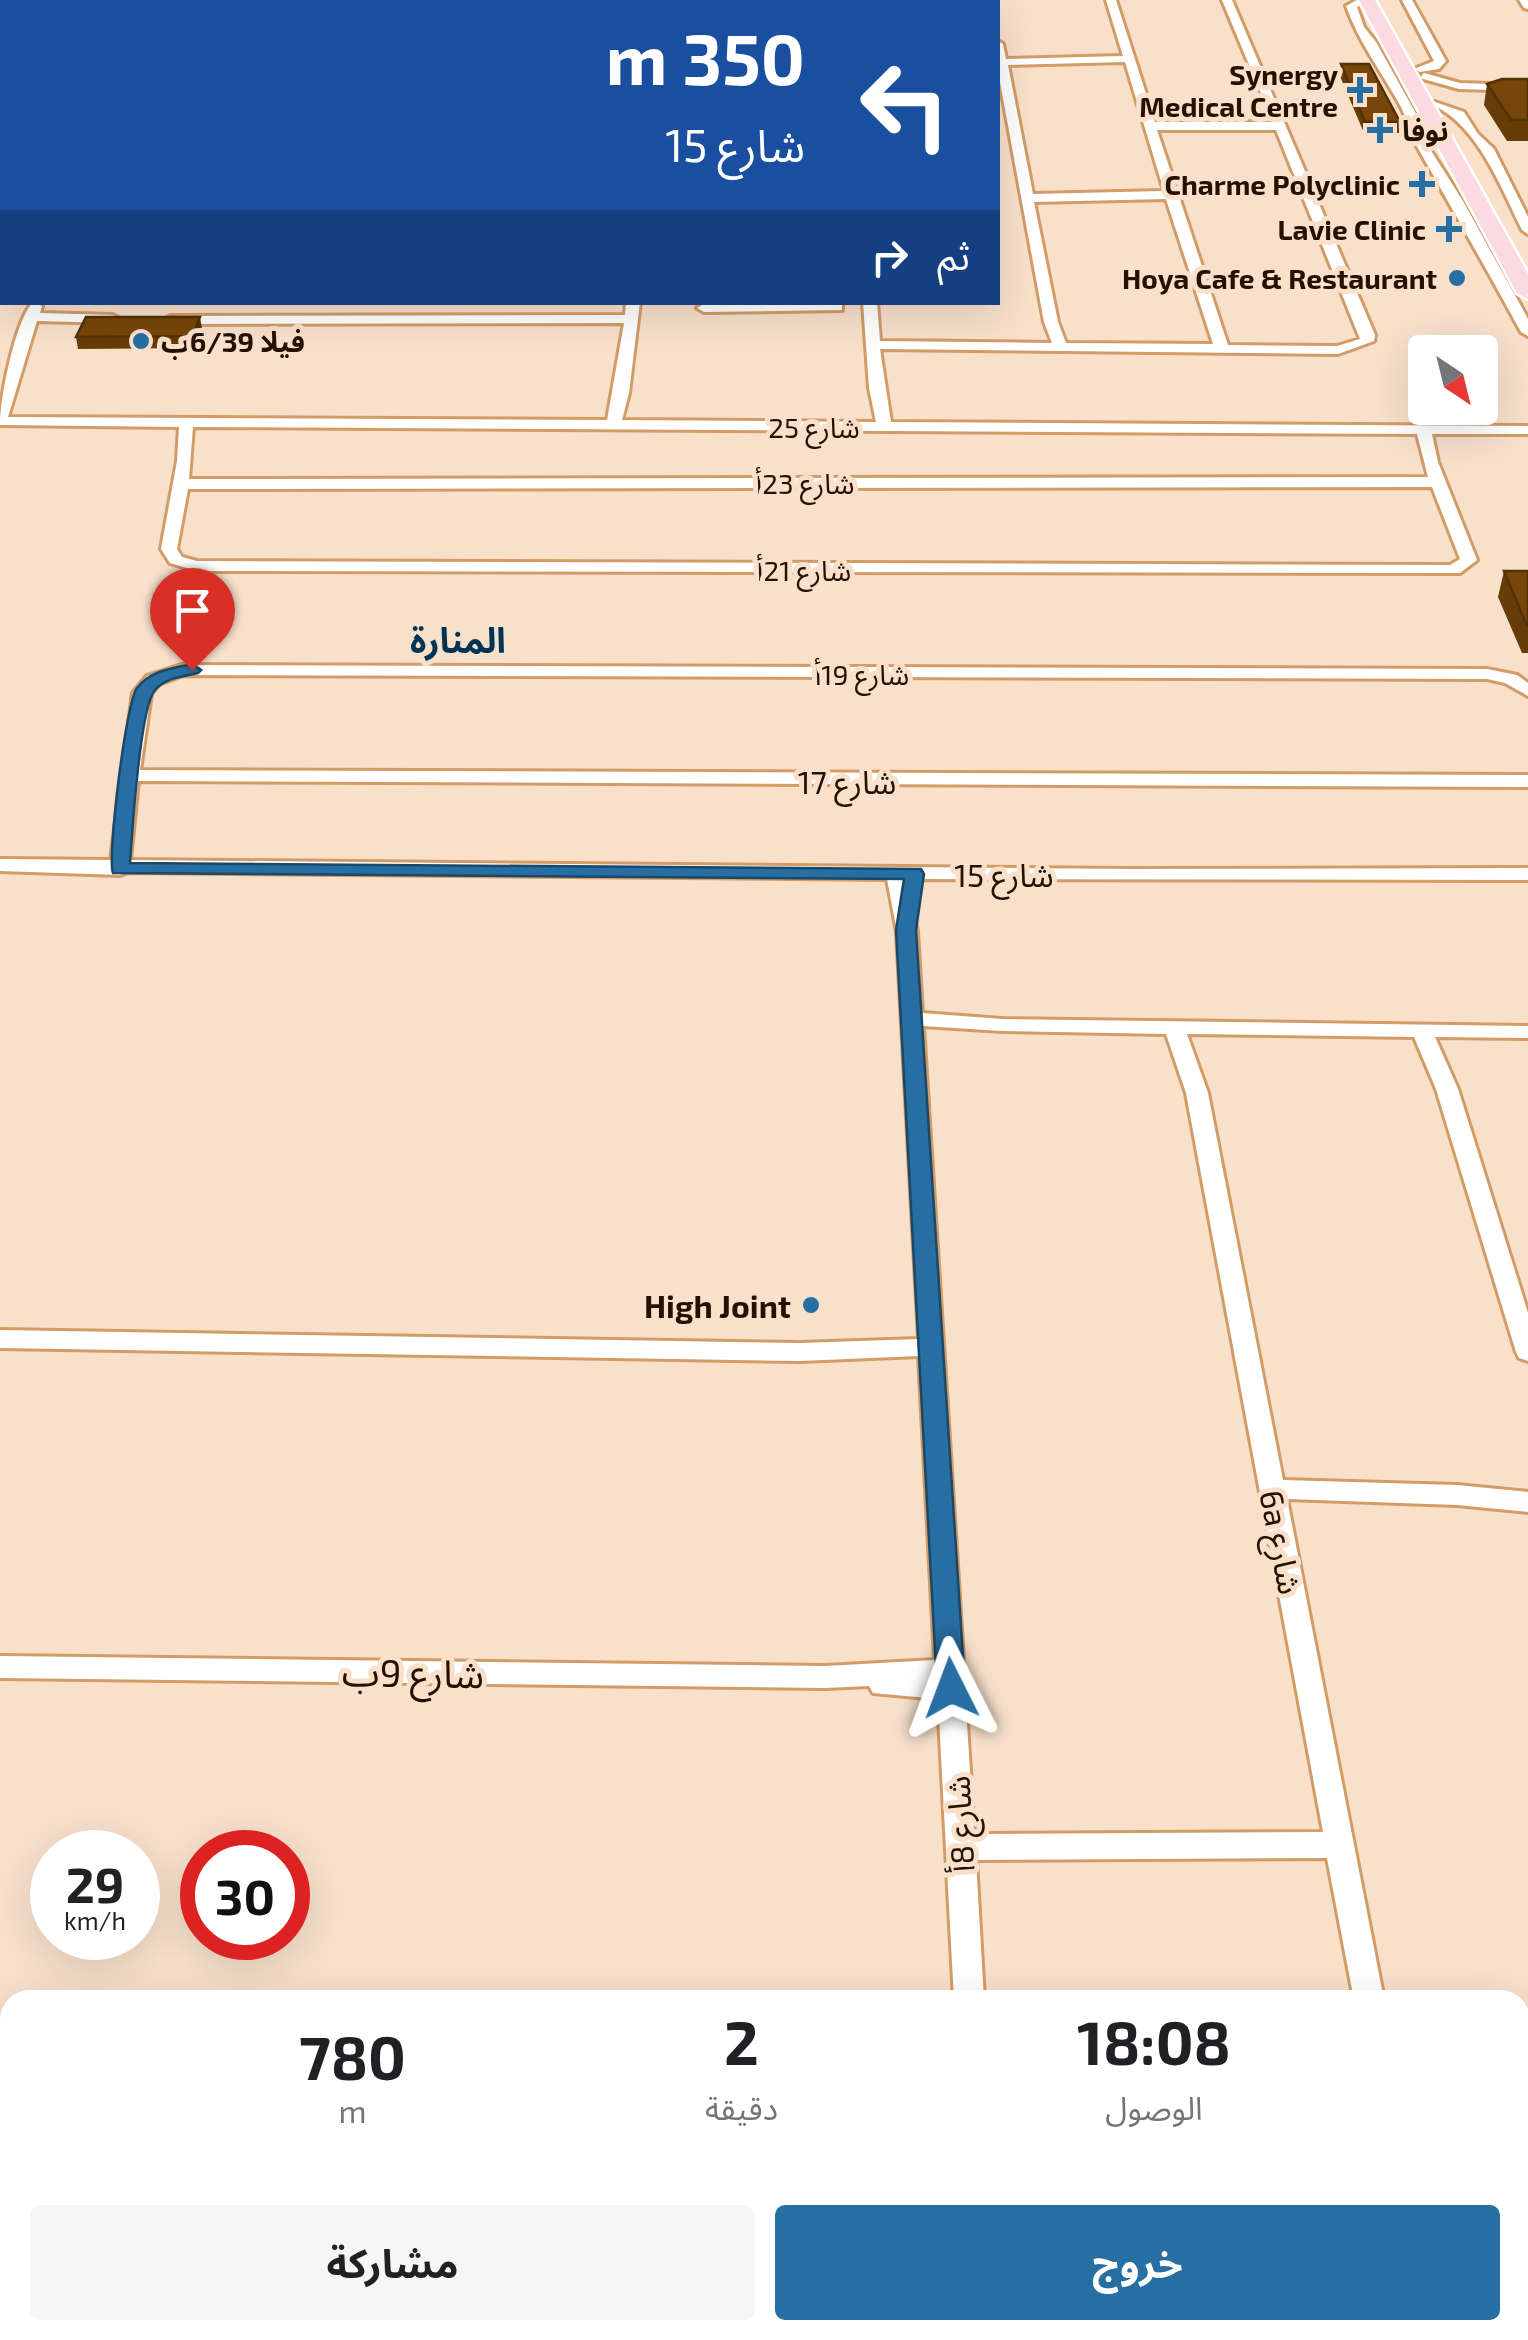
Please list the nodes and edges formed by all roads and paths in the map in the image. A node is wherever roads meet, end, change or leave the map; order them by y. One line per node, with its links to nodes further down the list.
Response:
1 (1111, 0): 6 (street)
2 (1227, 0): 12 (street)
3 (1367, 0): 17 (main road); 28 (street)
4 (1399, 2): 7 (main road); 7 (street)
5 (1000, 55): 6 (street); 13 (street)
6 (1130, 60): 11 (street)
7 (1422, 73): 8 (street); 10 (main road)
8 (1476, 87): 9 (street); 10 (street)
9 (1528, 88)
10 (1437, 100): 15 (street); 16 (main road)
11 (1149, 124): 12 (street); 14 (street)
12 (1279, 125): 31 (street)
13 (1026, 196): 14 (street); 30 (street)
14 (1172, 197): 31 (street)
15 (1528, 230)
16 (1528, 259)
17 (1528, 293)
18 (269, 305): 26 (street)
19 (276, 305): 26 (street)
20 (633, 305): 27 (street)
21 (704, 308): 23 (street)
22 (32, 314): 24 (street); 32 (street)
23 (849, 314): 29 (street)
24 (135, 320)
25 (153, 320): 26 (street)
26 (271, 321): 27 (street)
27 (630, 321): 34 (street)
28 (1528, 332)
29 (873, 347): 30 (street); 35 (street)
30 (1056, 349): 31 (street)
31 (1217, 350)
32 (0, 423): 33 (street, شارع 25)
33 (192, 425): 34 (street, شارع 25); 38 (street)
34 (620, 427): 35 (street, شارع 25)
35 (879, 428): 36 (street, شارع 25)
36 (1415, 430): 37 (street, شارع 25); 39 (street)
37 (1528, 430)
38 (183, 474): 39 (street, شارع 23أ); 39 (street, شارع 21أ)
39 (1440, 485)
40 (1528, 692): 41 (street, شارع 19أ)
41 (129, 779): 42 (street, شارع 17); 44 (street)
42 (1528, 784)
43 (0, 866): 44 (street, شارع 15)
44 (110, 869): 45 (street, شارع 15)
45 (905, 874): 46 (street, شارع 15); 47 (street, شارع 8أ)
46 (1528, 874)
47 (912, 1024): 48 (street); 53 (street, شارع 8أ)
48 (1184, 1029): 49 (street); 56 (street, 6a شارع)
49 (1431, 1031): 50 (street); 52 (street)
50 (1528, 1032)
51 (0, 1339): 53 (street)
52 (1528, 1352)
53 (931, 1355): 59 (street, شارع 8أ)
54 (1528, 1488): 55 (street)
55 (1458, 1495): 56 (street); 57 (street)
56 (1274, 1496): 60 (street, 6a شارع)
57 (1528, 1502)
58 (0, 1666): 59 (street, شارع 9ب)
59 (950, 1679): 61 (street, شارع 8أ)
60 (1339, 1845): 61 (street); 63 (street, 6a شارع)
61 (960, 1847): 62 (street, شارع 8أ)
62 (968, 1990)
63 (1367, 1990)

